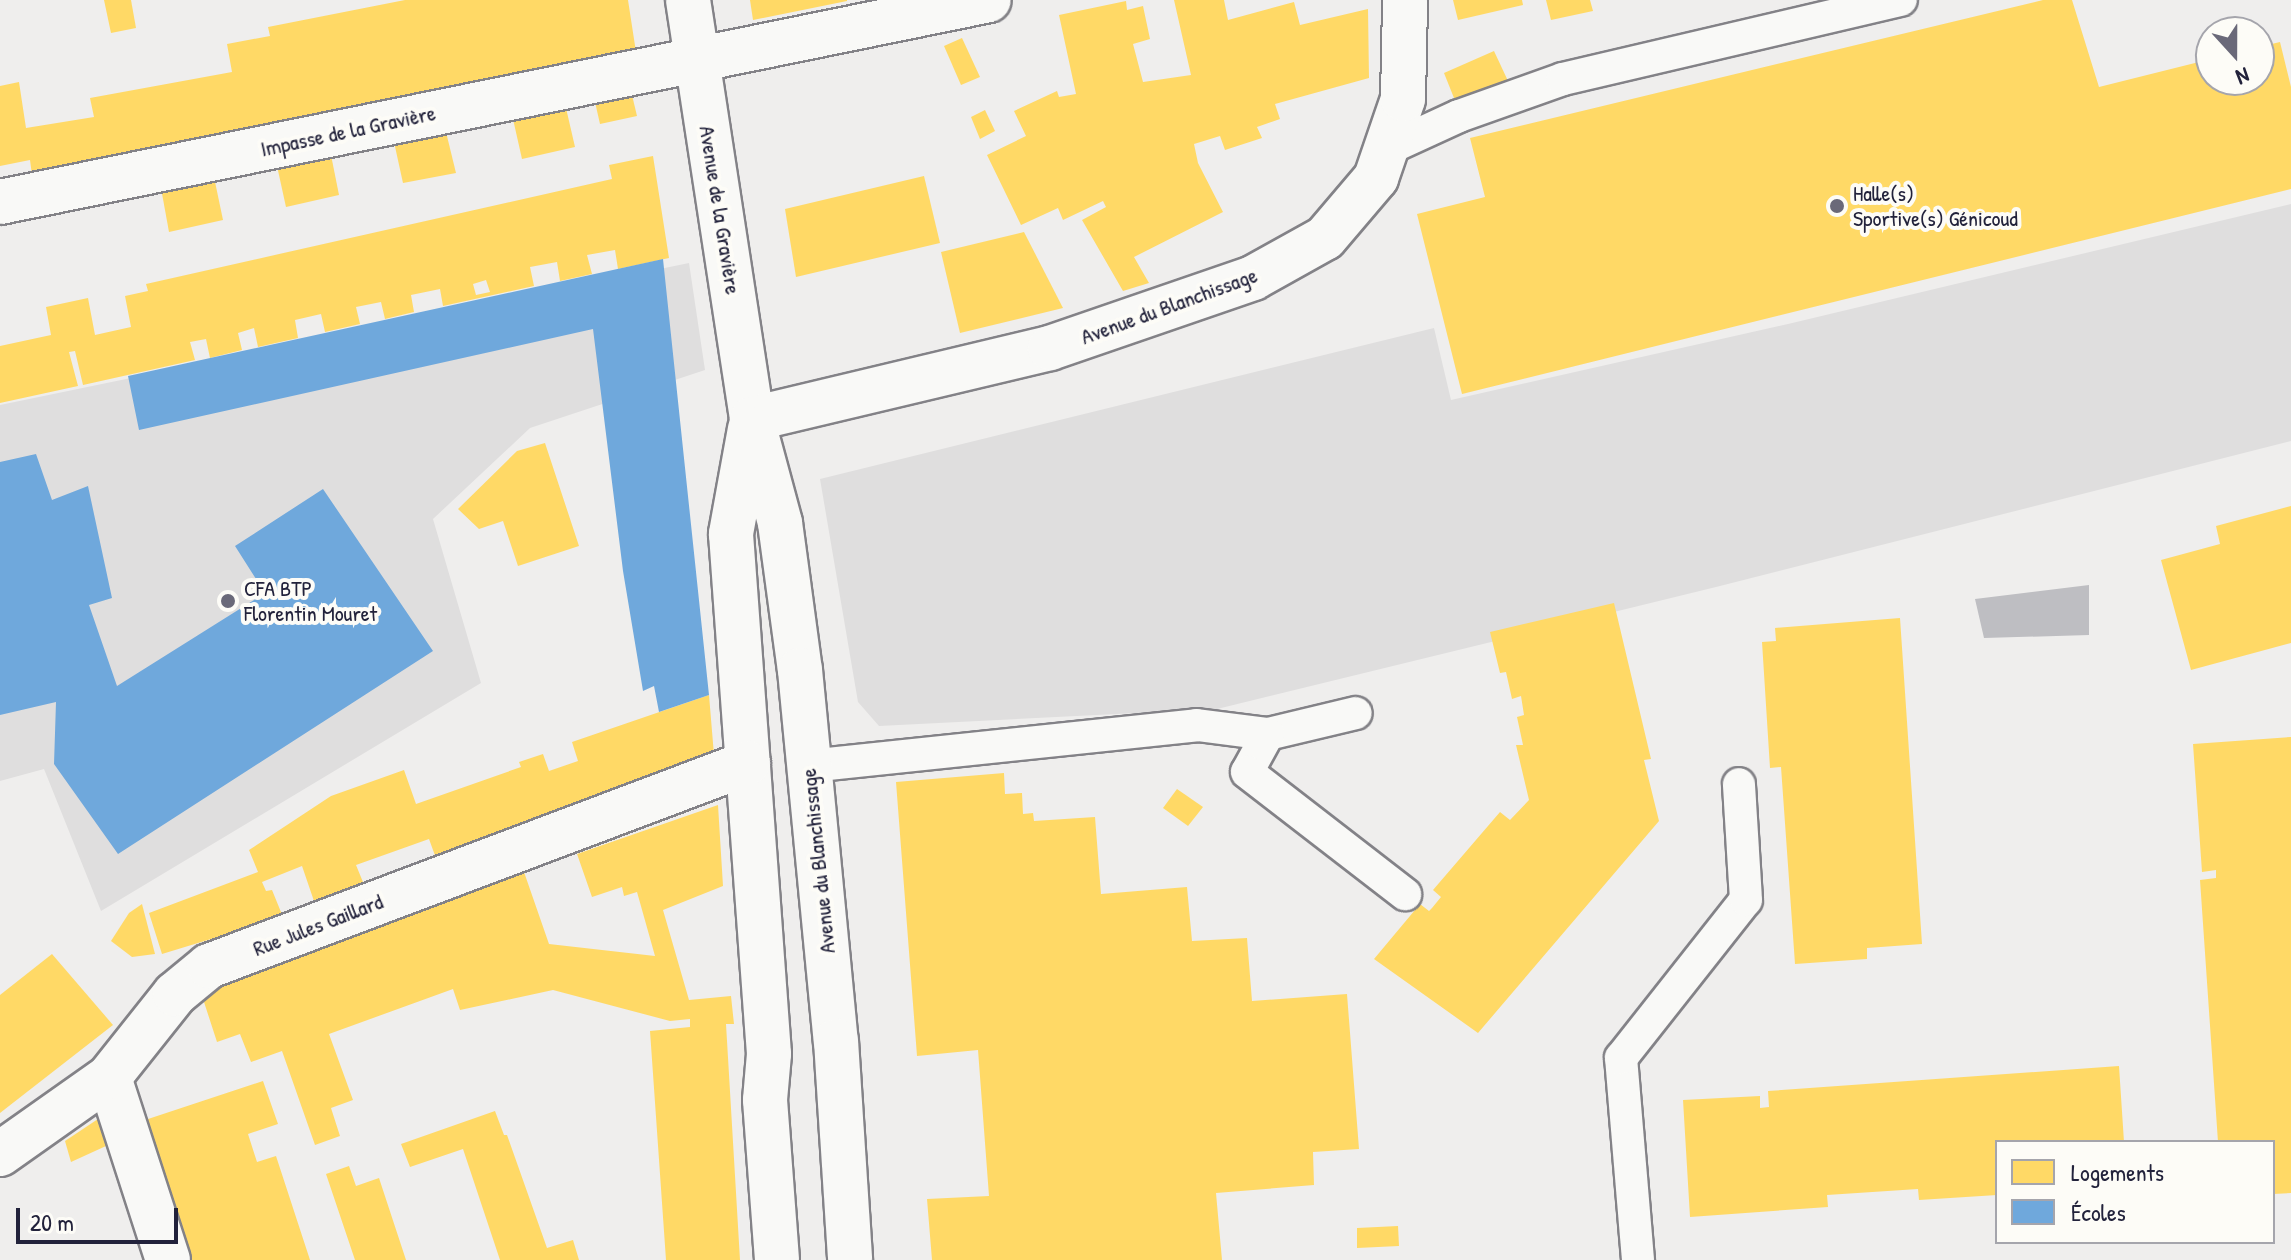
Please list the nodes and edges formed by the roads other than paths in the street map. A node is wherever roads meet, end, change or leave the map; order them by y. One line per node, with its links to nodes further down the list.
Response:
1 (688, 0): 5 (street, Avenue de la Gravière)
2 (989, 0): 5 (street, Impasse de la Gravière)
3 (1405, 0): 6 (street, Avenue du Blanchissage)
4 (1901, 0): 6 (lane)
5 (697, 60): 7 (street, Impasse de la Gravière); 8 (street, Avenue de la Gravière)
6 (1385, 150): 8 (street, Avenue du Blanchissage)
7 (0, 202)
8 (752, 419): 11 (street); 12 (street, Avenue du Blanchissage)
9 (1356, 713): 10 (lane)
10 (1268, 734): 12 (lane); 14 (lane)
11 (748, 763): 15 (street, Rue Jules Gaillard); 18 (street)
12 (809, 766): 19 (street, Avenue du Blanchissage)
13 (1739, 784): 20 (lane)
14 (1405, 894)
15 (109, 1077): 16 (street, Rue Jules Gaillard); 17 (street)
16 (0, 1154)
17 (168, 1260)
18 (777, 1260)
19 (850, 1260)
20 (1638, 1260)

